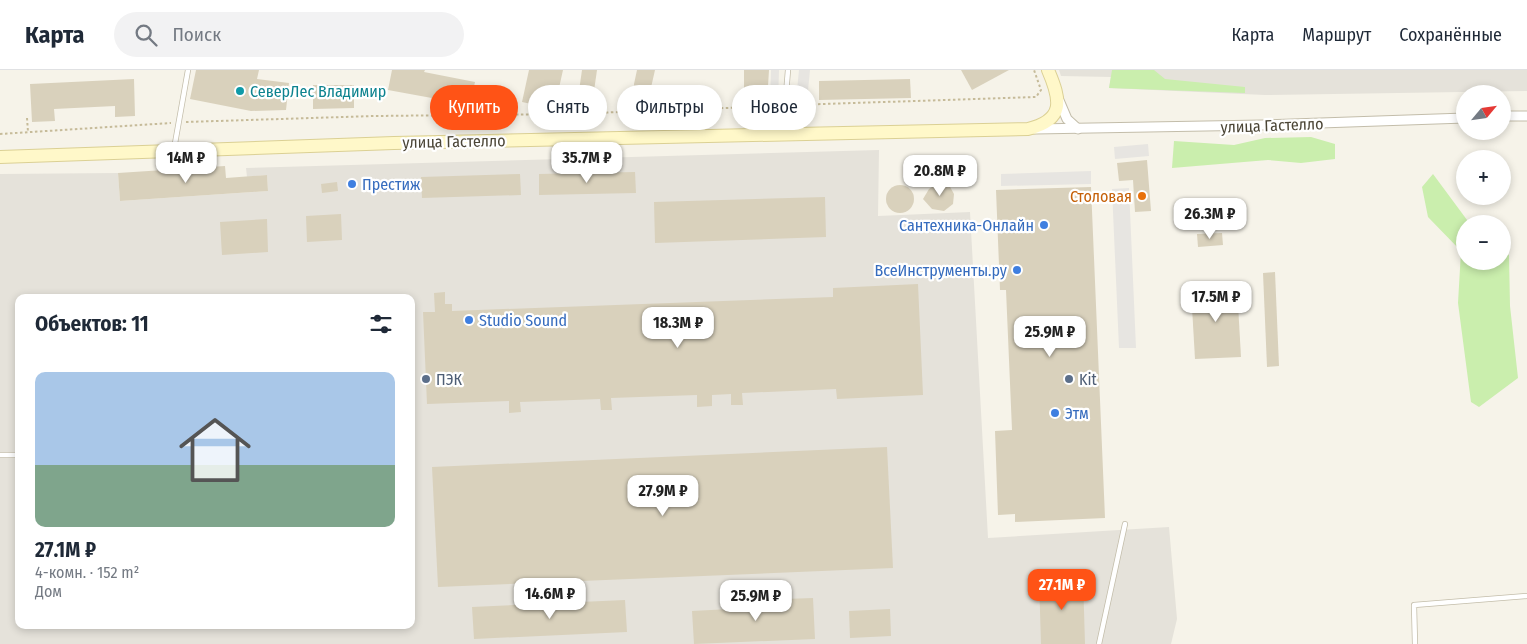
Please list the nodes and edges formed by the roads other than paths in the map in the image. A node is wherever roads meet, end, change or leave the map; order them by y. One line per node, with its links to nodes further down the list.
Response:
1 (188, 70): 11 (lane)
2 (788, 70): 10 (lane)
3 (1048, 70): 4 (main road)
4 (1056, 93): 8 (main road, улица Гастелло); 9 (street)
5 (1511, 116): 6 (street)
6 (1527, 116)
7 (1456, 118): 9 (street, улица Гастелло)
8 (1028, 129): 9 (street, улица Гастелло); 10 (main road, улица Гастелло)
9 (1078, 129)
10 (790, 134): 11 (main road, улица Гастелло)
11 (174, 149): 12 (main road, улица Гастелло)
12 (0, 157)
13 (15, 454): 14 (lane)
14 (0, 455)
15 (1125, 524): 17 (lane)
16 (1527, 596): 18 (lane)
17 (1099, 644)
18 (1416, 644)

